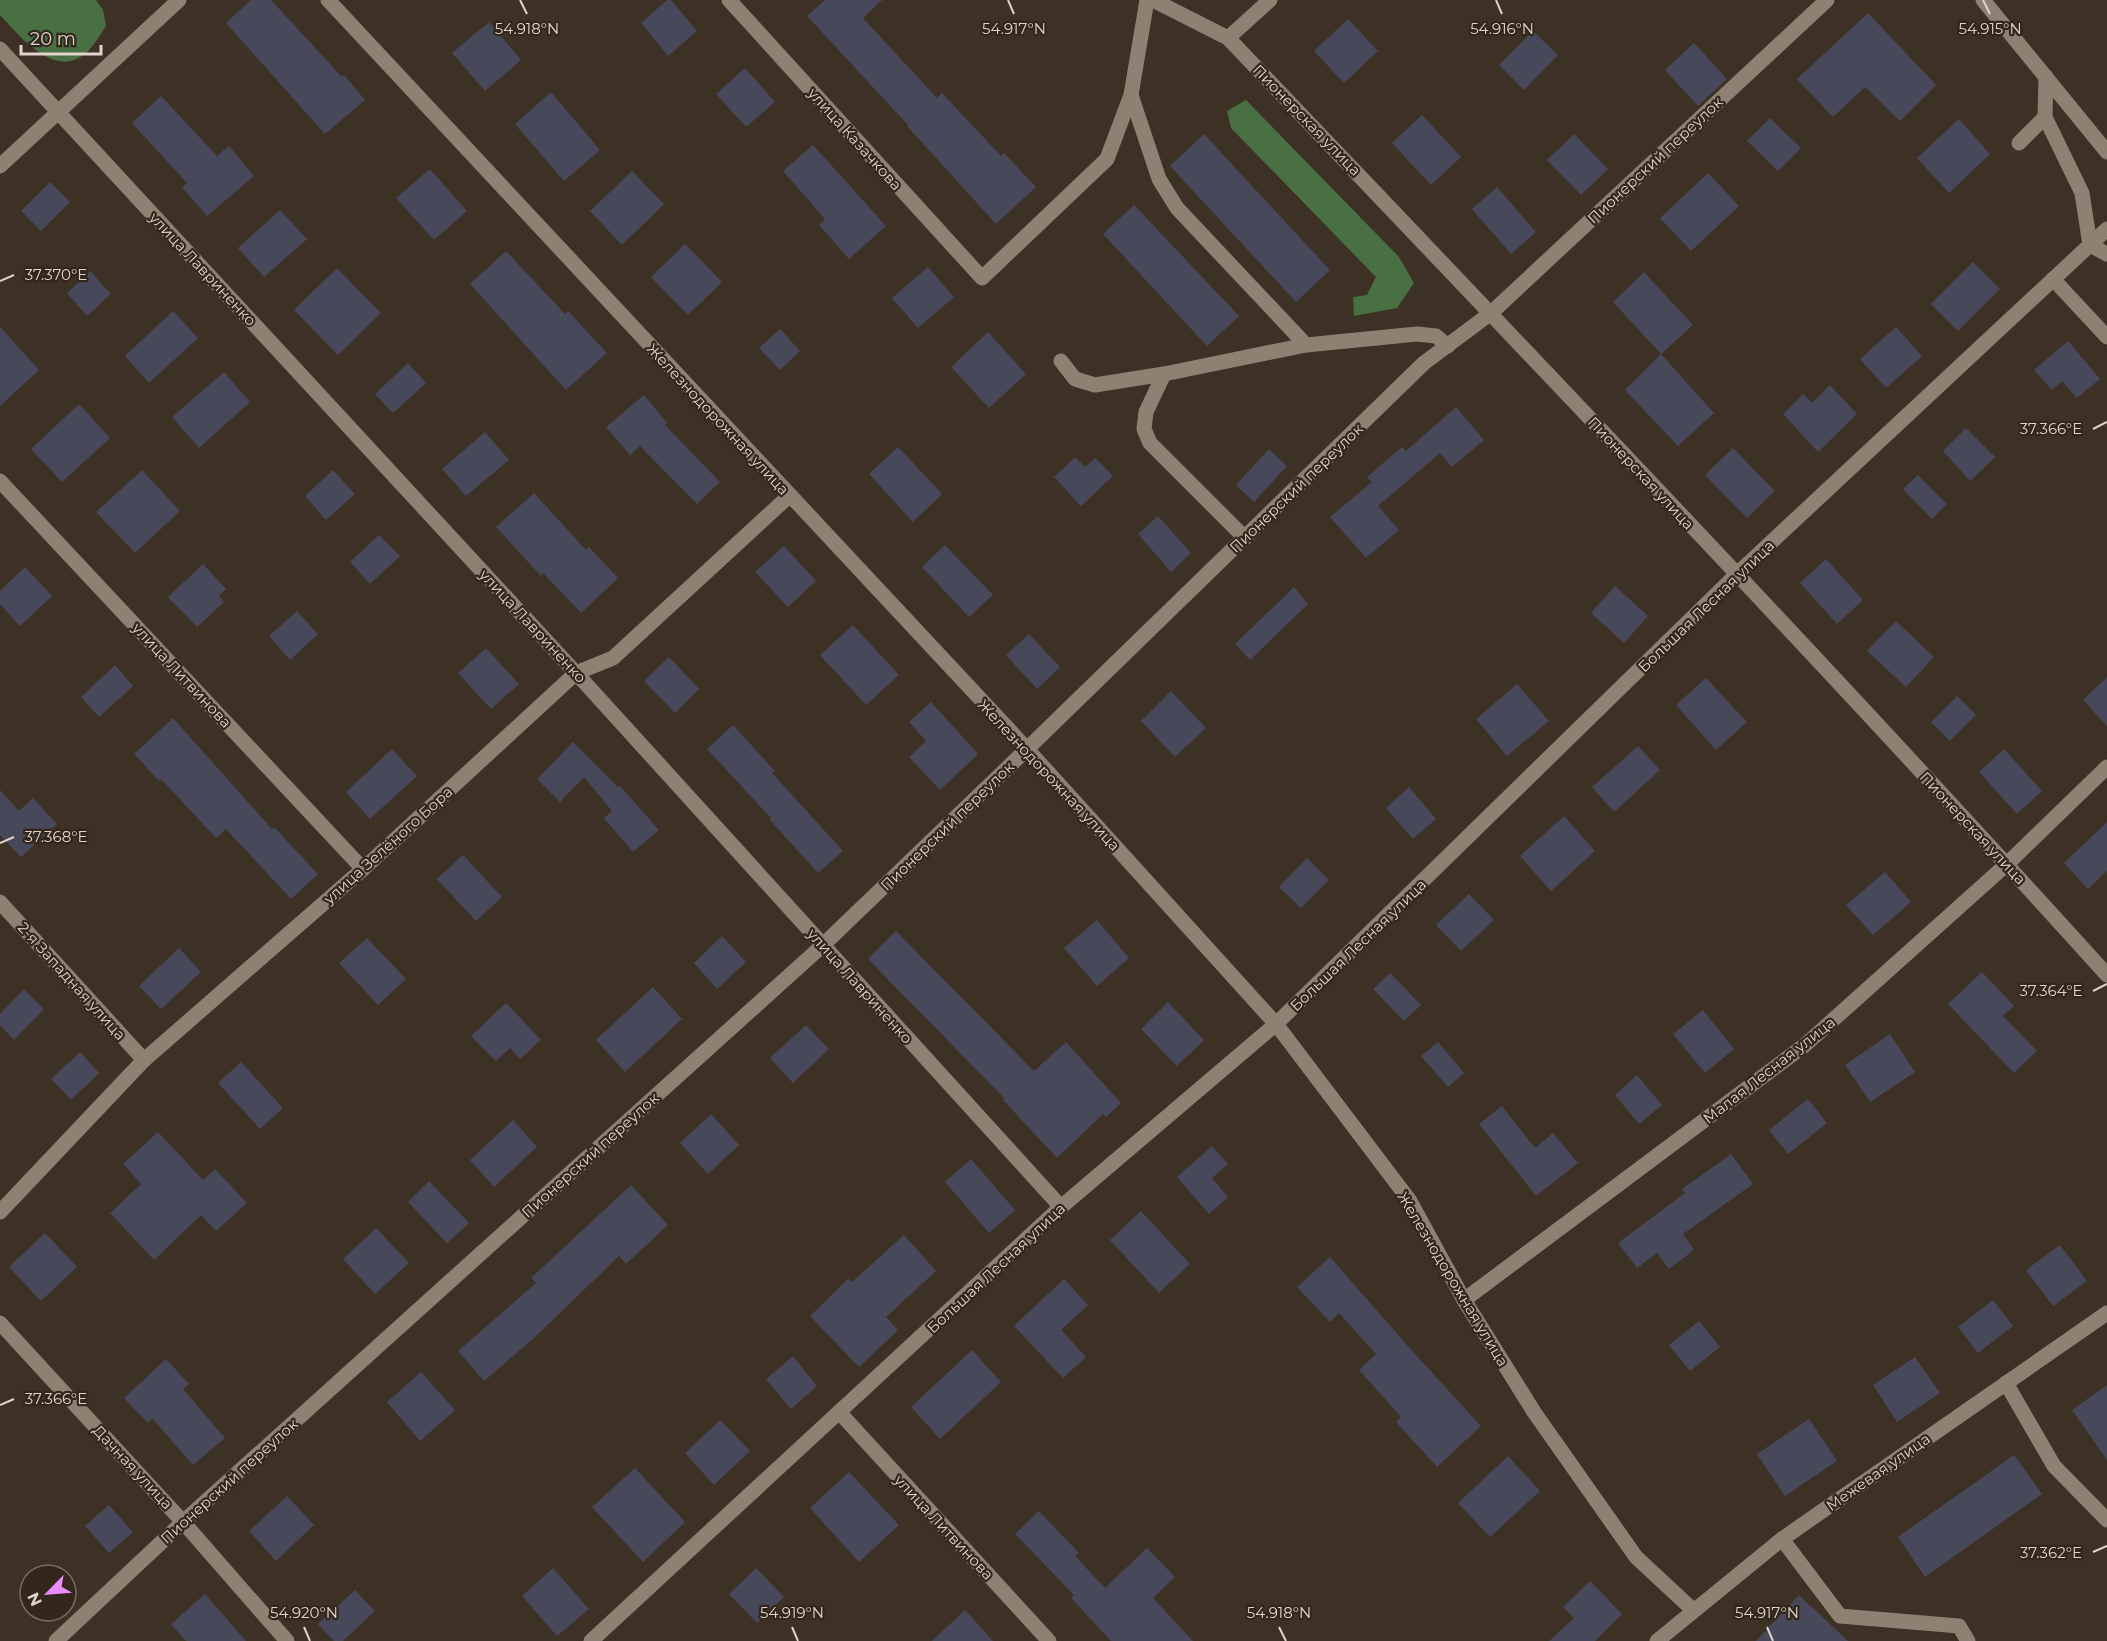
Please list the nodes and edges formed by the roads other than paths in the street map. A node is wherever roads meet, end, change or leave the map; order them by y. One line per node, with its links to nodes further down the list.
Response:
1 (179, 0): 13 (street)
2 (328, 0): 29 (street, Железнодорожная улица)
3 (729, 0): 12 (street, улица Казачкова)
4 (1147, 0): 12 (street)
5 (1153, 0): 9 (street, Пионерская улица)
6 (1270, 0): 9 (street)
7 (1827, 0): 22 (street, Пионерский переулок)
8 (1983, 0): 11 (street)
9 (1228, 38): 22 (street, Пионерская улица)
10 (0, 49): 13 (street, улица Лавриненко)
11 (2046, 77): 14 (street); 16 (street)
12 (1131, 95): 24 (street)
13 (58, 112): 17 (street); 32 (street, улица Лавриненко)
14 (2045, 117): 15 (street); 19 (street)
15 (2019, 143)
16 (2107, 152)
17 (0, 166)
18 (2107, 229): 19 (street, Большая Лесная улица)
19 (2090, 245): 20 (street); 21 (street, Большая Лесная улица)
20 (2107, 254)
21 (2054, 279): 23 (street); 31 (street, Большая Лесная улица)
22 (1491, 313): 25 (street, Пионерский переулок); 31 (street, Пионерская улица)
23 (2107, 337)
24 (1306, 345): 25 (street); 27 (street)
25 (1448, 346): 30 (street, Пионерский переулок)
26 (1061, 361): 27 (street)
27 (1164, 374): 30 (street)
28 (0, 481): 36 (street, улица Литвинова)
29 (789, 496): 32 (street, улица Зелёного Бора); 33 (street, Железнодорожная улица)
30 (1245, 538): 33 (street, Пионерский переулок)
31 (1737, 574): 35 (street, Пионерская улица); 40 (street, Большая Лесная улица)
32 (576, 673): 36 (street, улица Зелёного Бора); 38 (street, улица Лавриненко)
33 (1027, 749): 38 (street, Пионерский переулок); 40 (street, Железнодорожная улица)
34 (2107, 766): 35 (street, Малая Лесная улица)
35 (2007, 864): 39 (street, Пионерская улица); 44 (street, Малая Лесная улица)
36 (363, 869): 41 (street, улица Зелёного Бора)
37 (0, 902): 41 (street, 2-я Западная улица)
38 (822, 946): 42 (street, улица Лавриненко); 50 (street, Пионерский переулок)
39 (2107, 975)
40 (1276, 1024): 42 (street, Большая Лесная улица); 44 (street, Железнодорожная улица)
41 (144, 1060): 43 (street, улица Зелёного Бора)
42 (1061, 1207): 48 (street, Большая Лесная улица)
43 (0, 1212)
44 (1464, 1300): 52 (street, Железнодорожная улица)
45 (2107, 1313): 47 (street, Межевая улица)
46 (0, 1323): 50 (street, Дачная улица)
47 (2006, 1383): 49 (street); 51 (street, Межевая улица)
48 (839, 1412): 55 (street, Большая Лесная улица); 56 (street, улица Литвинова)
49 (2107, 1520)
50 (183, 1522): 53 (street, Пионерский переулок); 54 (street, Дачная улица)
51 (1782, 1539): 52 (street, Межевая улица); 58 (street)
52 (1693, 1610): 57 (street, Межевая улица)
53 (56, 1641)
54 (287, 1641)
55 (591, 1641)
56 (1049, 1641)
57 (1657, 1641)
58 (1968, 1641)

